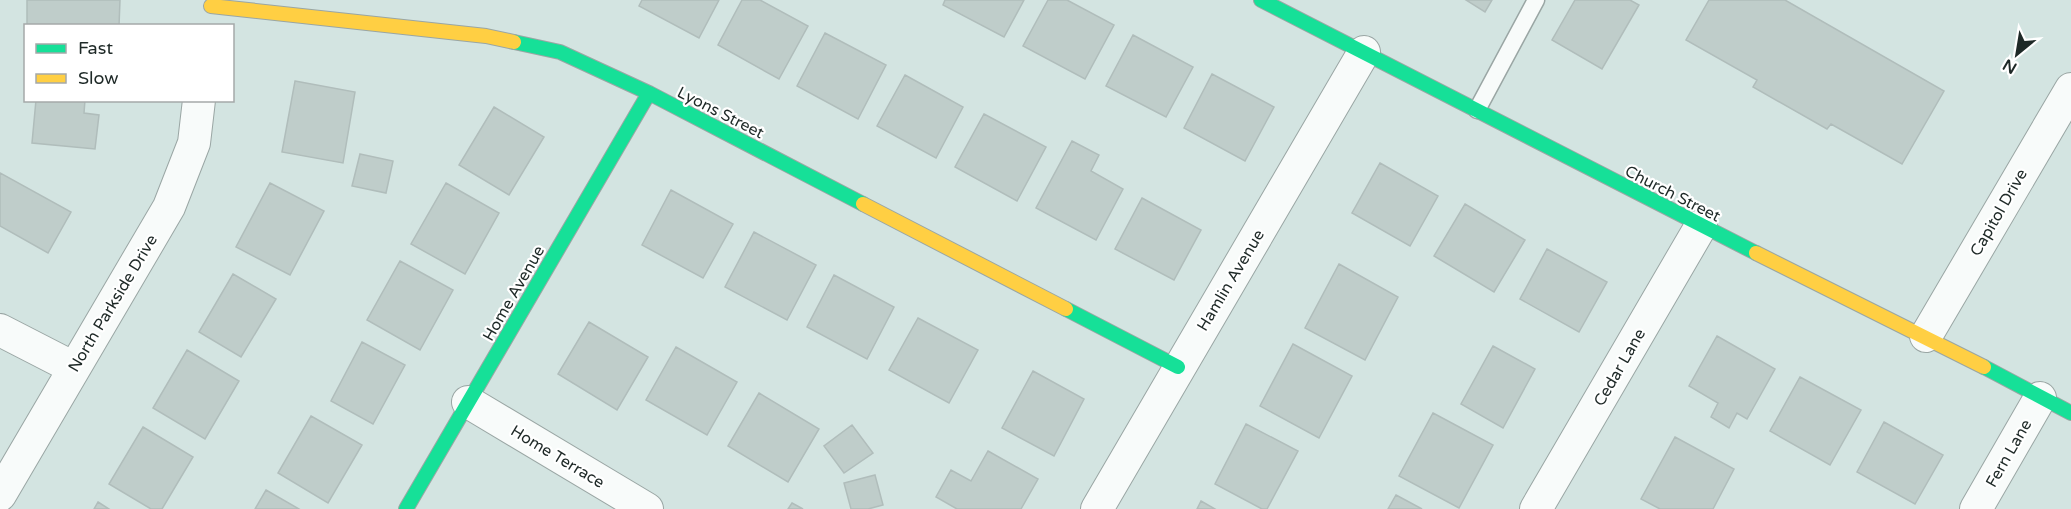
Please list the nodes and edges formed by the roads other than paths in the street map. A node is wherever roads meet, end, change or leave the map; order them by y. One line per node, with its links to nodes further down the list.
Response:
1 (1262, 0): 4 (street, Church Street)
2 (1536, 0): 8 (lane)
3 (210, 11): 6 (street, Lyons Street)
4 (1364, 52): 8 (street, Church Street); 12 (street, Hamlin Avenue)
5 (2071, 89): 11 (street, Capitol Drive)
6 (649, 93): 12 (street, Lyons Street); 15 (street, Home Avenue)
7 (199, 102): 13 (street, North Parkside Drive)
8 (1477, 110): 9 (street, Church Street)
9 (1701, 226): 11 (street, Church Street); 21 (street, Cedar Lane)
10 (0, 330): 13 (street)
11 (1926, 336): 14 (street, Church Street)
12 (1178, 367): 20 (street, Hamlin Avenue)
13 (74, 368): 17 (street, North Parkside Drive)
14 (2040, 398): 16 (street, Church Street); 22 (street, Fern Lane)
15 (468, 402): 18 (street, Home Avenue); 19 (street, Home Terrace)
16 (2071, 413)
17 (0, 495)
18 (406, 509)
19 (647, 509)
20 (1097, 509)
21 (1536, 509)
22 (1976, 509)

